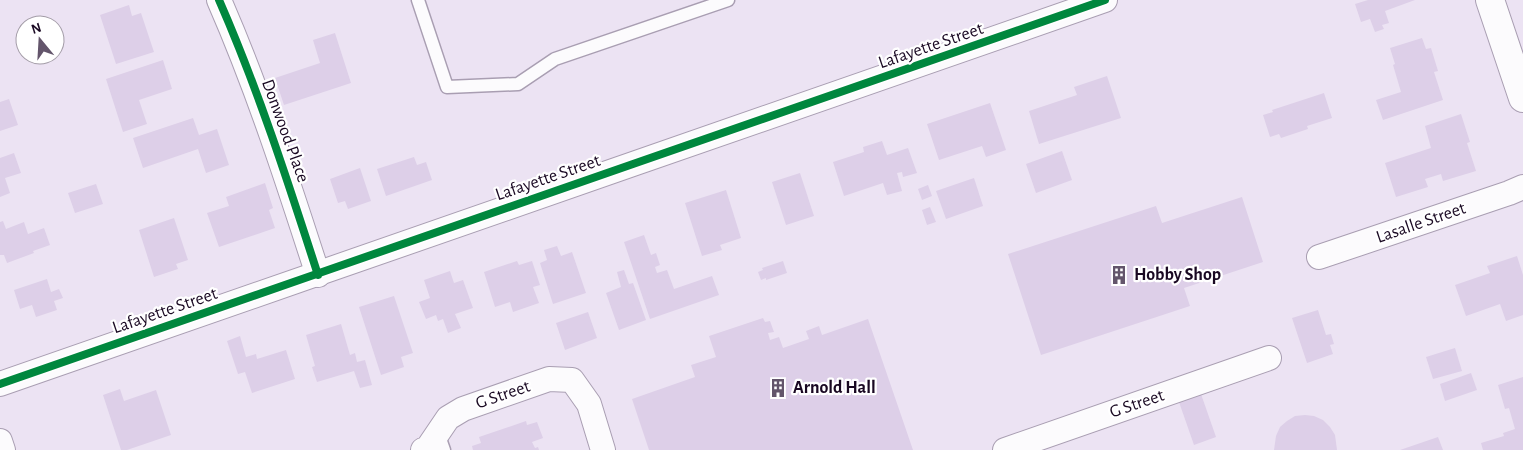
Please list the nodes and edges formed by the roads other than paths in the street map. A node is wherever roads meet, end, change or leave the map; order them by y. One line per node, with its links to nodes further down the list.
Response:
1 (219, 0): 9 (street, Donwood Place)
2 (418, 0): 3 (lane)
3 (728, 0)
4 (1105, 0): 9 (street, Lafayette Street)
5 (1490, 0): 6 (street)
6 (1523, 98)
7 (1523, 187): 8 (street, Lasalle Street)
8 (1318, 257)
9 (318, 275): 11 (street, Lafayette Street)
10 (1269, 358): 16 (street, G Street)
11 (0, 384)
12 (0, 441): 14 (street)
13 (435, 444): 15 (street, G Street)
14 (3, 450)
15 (603, 450)
16 (1005, 450)

